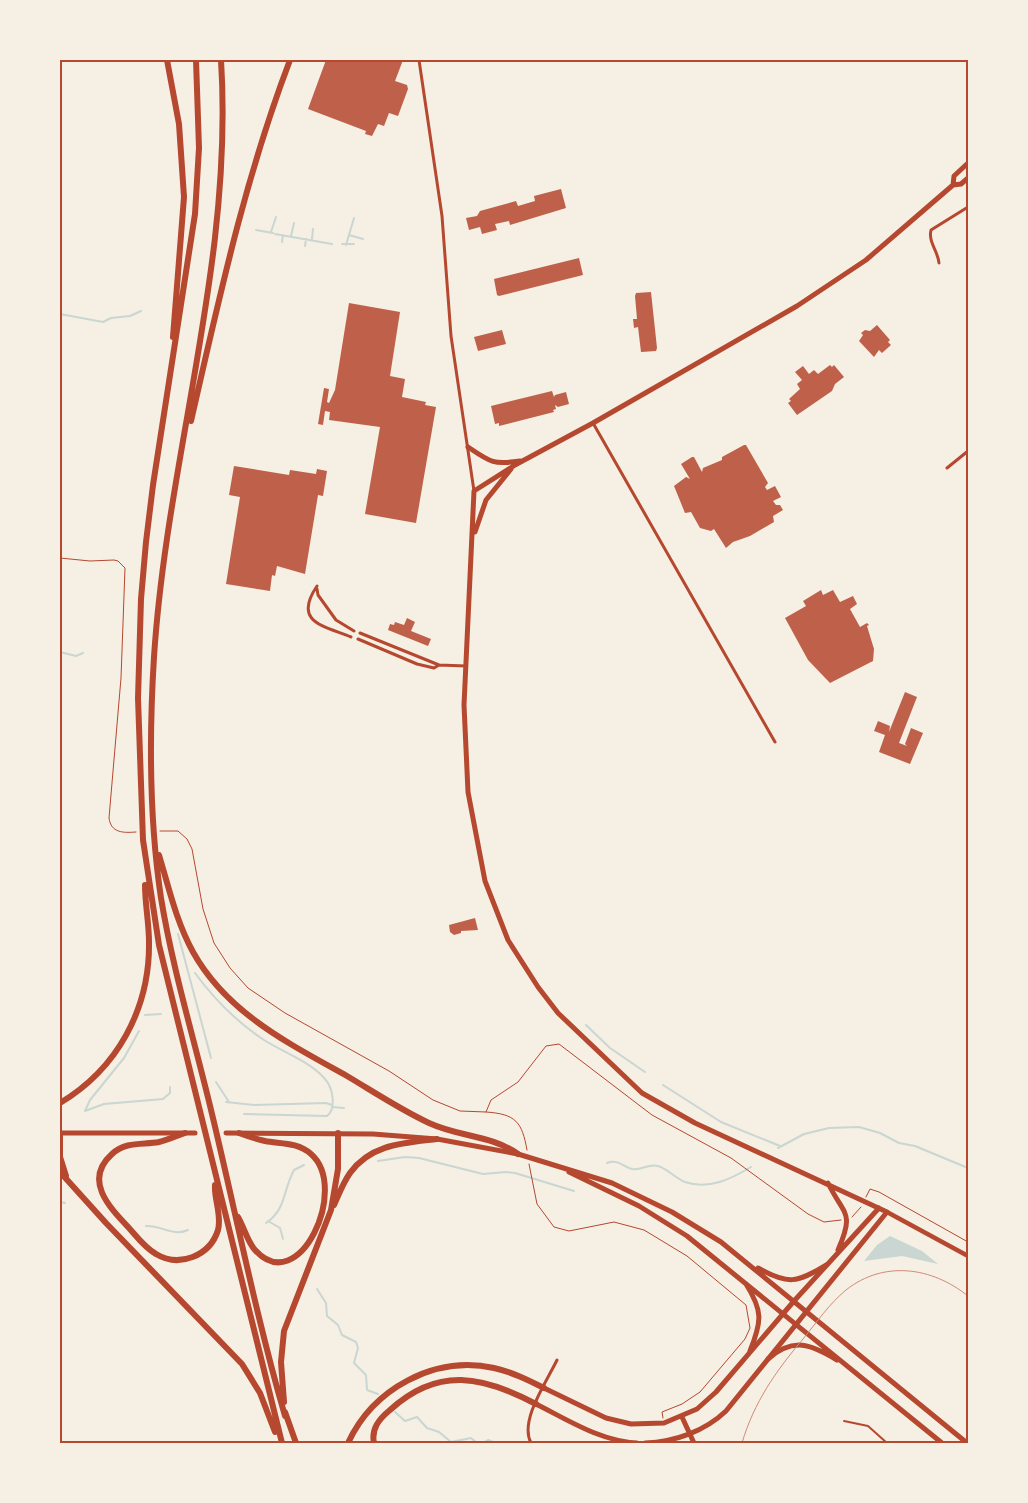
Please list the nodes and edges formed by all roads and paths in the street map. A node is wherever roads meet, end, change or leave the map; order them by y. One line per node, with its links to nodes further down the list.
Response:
1 (166, 60): 11 (highway)
2 (196, 60): 11 (highway)
3 (220, 60): 18 (highway)
4 (290, 60): 18 (highway)
5 (419, 60): 13 (street)
6 (968, 163): 8 (main road)
7 (968, 178): 8 (main road)
8 (953, 185): 12 (main road)
9 (968, 207): 10 (street)
10 (939, 263)
11 (169, 379): 32 (highway)
12 (594, 423): 15 (main road); 28 (street)
13 (468, 447): 15 (main road); 19 (street)
14 (968, 451): 17 (street)
15 (525, 460): 16 (main road)
16 (515, 465): 19 (main road); 20 (main road)
17 (947, 468)
18 (176, 488): 31 (highway)
19 (474, 491): 20 (main road)
20 (473, 537): 27 (main road)
21 (60, 558): 30 (path)
22 (354, 630): 24 (street)
23 (360, 633): 26 (street)
24 (351, 637)
25 (358, 640): 26 (street)
26 (439, 665): 27 (street)
27 (466, 666): 47 (main road)
28 (775, 742)
29 (172, 830): 34 (path)
30 (123, 833)
31 (154, 839): 42 (highway); 49 (highway)
32 (146, 869): 33 (highway); 45 (highway)
33 (60, 1103)
34 (486, 1112): 55 (path); 72 (path)
35 (60, 1133): 36 (main road); 46 (highway)
36 (184, 1133): 37 (main road); 45 (highway)
37 (195, 1133)
38 (226, 1133): 39 (main road)
39 (239, 1133): 40 (main road); 49 (highway)
40 (338, 1133): 41 (main road); 52 (highway)
41 (437, 1139): 42 (main road); 52 (highway)
42 (518, 1154): 43 (main road)
43 (566, 1170): 59 (main road); 61 (main road)
44 (60, 1172): 46 (highway)
45 (216, 1179): 77 (highway)
46 (70, 1183): 77 (highway)
47 (828, 1183): 50 (main road); 57 (main road)
48 (868, 1192): 56 (path)
49 (233, 1208): 73 (highway)
50 (879, 1208): 53 (main road); 57 (main road)
51 (859, 1209): 54 (path)
52 (331, 1210): 73 (highway)
53 (887, 1212): 58 (street); 63 (main road)
54 (851, 1218)
55 (843, 1220)
56 (968, 1242)
57 (837, 1253): 60 (main road)
58 (968, 1256)
59 (745, 1261): 60 (main road); 62 (main road)
60 (826, 1265): 62 (main road)
61 (743, 1279): 64 (main road); 66 (main road)
62 (794, 1301): 63 (main road); 64 (main road)
63 (806, 1311): 65 (main road); 87 (main road)
64 (784, 1313): 65 (main road); 66 (main road)
65 (796, 1323): 67 (main road); 69 (main road)
66 (750, 1351): 74 (main road)
67 (768, 1359): 69 (main road); 76 (main road)
68 (558, 1360): 70 (street)
69 (856, 1372): 86 (main road)
70 (544, 1388): 71 (street); 74 (main road); 79 (highway)
71 (536, 1404): 80 (highway); 81 (street); 82 (main road)
72 (662, 1415)
73 (285, 1416): 78 (highway)
74 (682, 1417): 76 (main road)
75 (844, 1421): 85 (lane)
76 (689, 1433): 83 (main road); 84 (main road)
77 (281, 1443)
78 (296, 1443)
79 (348, 1443)
80 (374, 1443)
81 (531, 1443)
82 (638, 1443)
83 (645, 1443)
84 (694, 1443)
85 (887, 1443)
86 (942, 1443)
87 (967, 1443)

